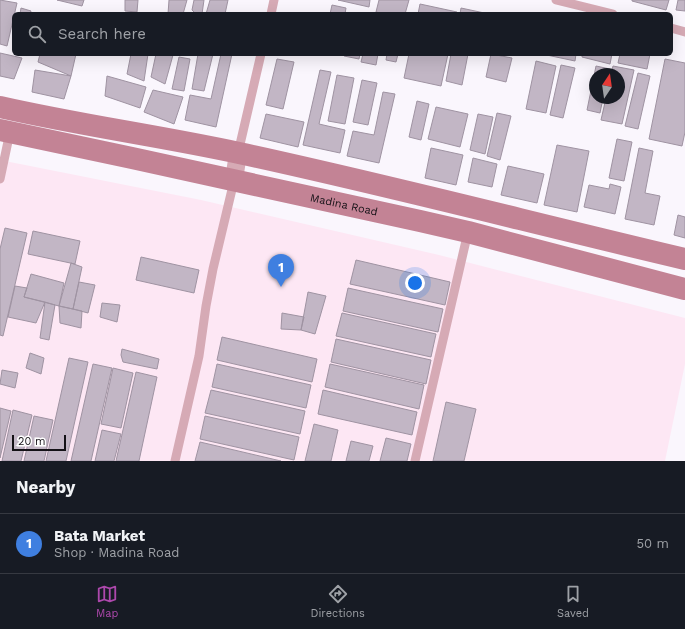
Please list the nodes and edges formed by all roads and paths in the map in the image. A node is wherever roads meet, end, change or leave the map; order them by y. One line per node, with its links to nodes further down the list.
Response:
1 (274, 0): 3 (lane)
2 (556, 0): 4 (lane)
3 (271, 12)
4 (605, 12)
5 (673, 29): 6 (lane)
6 (685, 32)
7 (261, 56): 10 (lane)
8 (0, 107): 10 (main road)
9 (5, 131): 11 (lane); 12 (main road, Madina Road)
10 (238, 153): 12 (street); 14 (main road)
11 (0, 180)
12 (234, 180): 13 (main road, Madina Road); 16 (lane)
13 (468, 232): 15 (main road, Madina Road); 17 (lane)
14 (685, 259)
15 (685, 289)
16 (175, 461)
17 (415, 461)

